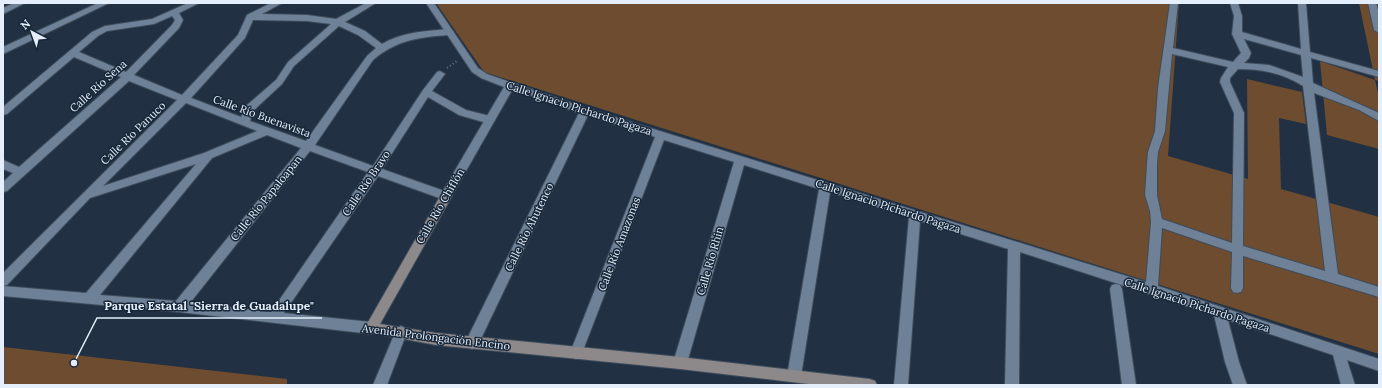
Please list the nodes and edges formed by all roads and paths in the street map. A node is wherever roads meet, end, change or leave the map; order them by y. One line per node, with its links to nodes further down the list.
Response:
1 (21, 3): 11 (street)
2 (105, 3): 20 (street)
3 (195, 3): 12 (street)
4 (278, 3): 13 (street)
5 (372, 3): 14 (street)
6 (430, 3): 16 (street, Calle Ignacio Pichardo Pagaza)
7 (1174, 3): 19 (street)
8 (1234, 3): 17 (street)
9 (1302, 3): 22 (street)
10 (1372, 3): 15 (street)
11 (3, 11)
12 (174, 13): 21 (street); 27 (street, Calle Río Sena)
13 (250, 17): 14 (street); 31 (street, Calle Río Panuco)
14 (338, 22): 18 (street); 36 (street)
15 (1379, 30)
16 (449, 32): 18 (street, Calle Río Papaloapan); 23 (street, Calle Ignacio Pichardo Pagaza)
17 (1237, 34): 22 (street); 24 (street)
18 (382, 48): 39 (street, Calle Río Papaloapan)
19 (1168, 50): 24 (street); 50 (street)
20 (3, 51)
21 (72, 53): 27 (street, Calle Río Buenavista); 33 (street)
22 (1305, 53): 26 (street); 29 (street)
23 (464, 56): 25 (path); 28 (street, Calle Ignacio Pichardo Pagaza)
24 (1235, 66): 29 (street); 52 (street)
25 (440, 74): 30 (street, Calle Río Bravo)
26 (1379, 74)
27 (128, 77): 31 (street, Calle Río Buenavista); 44 (street, Calle Río Sena)
28 (510, 85): 32 (street, Calle Ignacio Pichardo Pagaza); 35 (street, Calle Río Chiflón)
29 (1308, 85): 34 (street); 53 (street)
30 (426, 92): 35 (street); 43 (street, Calle Río Bravo)
31 (184, 99): 36 (street, Calle Río Buenavista); 47 (street, Calle Río Panuco)
32 (585, 111): 38 (street, Calle Ignacio Pichardo Pagaza); 66 (street, Calle Río Ahutenco)
33 (3, 112)
34 (1379, 117)
35 (490, 120): 48 (street, Calle Río Chiflón)
36 (244, 123): 37 (street, Calle Río Buenavista)
37 (266, 131): 39 (street, Calle Río Buenavista); 40 (street)
38 (661, 134): 41 (street, Calle Ignacio Pichardo Pagaza); 68 (street, Calle Río Amazonas)
39 (308, 146): 43 (street, Calle Río Buenavista); 61 (street, Calle Río Papaloapan)
40 (208, 156): 47 (street); 60 (street)
41 (740, 160): 45 (street, Calle Ignacio Pichardo Pagaza); 69 (street, Calle Río Rhin)
42 (3, 164): 44 (street)
43 (375, 171): 48 (street, Calle Río Buenavista); 63 (street, Calle Río Bravo)
44 (20, 172): 46 (street, Calle Río Sena)
45 (825, 186): 49 (street, Calle Ignacio Pichardo Pagaza); 71 (street)
46 (3, 188)
47 (86, 196): 54 (street, Calle Río Panuco)
48 (446, 196): 64 (main road, Calle Río Chiflón)
49 (915, 215): 51 (street, Calle Ignacio Pichardo Pagaza); 74 (street)
50 (1157, 222): 52 (street); 57 (street)
51 (1014, 246): 57 (street, Calle Ignacio Pichardo Pagaza); 75 (street)
52 (1236, 249): 53 (street); 55 (street)
53 (1332, 278): 59 (street)
54 (3, 281)
55 (1237, 288)
56 (1116, 289): 76 (street)
57 (1152, 289): 62 (street, Calle Ignacio Pichardo Pagaza)
58 (3, 291): 60 (street, Avenida Prolongación Encino)
59 (1379, 292)
60 (89, 299): 61 (street, Avenida Prolongación Encino)
61 (179, 307): 63 (street, Avenida Prolongación Encino)
62 (1220, 313): 67 (street, Calle Ignacio Pichardo Pagaza); 77 (street)
63 (274, 318): 64 (street, Avenida Prolongación Encino)
64 (371, 328): 65 (main road, Avenida Prolongación Encino)
65 (400, 332): 66 (main road, Avenida Prolongación Encino); 72 (street)
66 (472, 343): 68 (main road, Avenida Prolongación Encino)
67 (1338, 351): 70 (street, Calle Ignacio Pichardo Pagaza); 78 (street)
68 (576, 353): 69 (main road, Avenida Prolongación Encino)
69 (680, 363): 71 (main road, Avenida Prolongación Encino)
70 (1379, 365)
71 (794, 376): 73 (main road, Avenida Prolongación Encino)
72 (380, 385)
73 (870, 385)
74 (901, 385)
75 (1012, 385)
76 (1129, 385)
77 (1240, 385)
78 (1348, 385)

